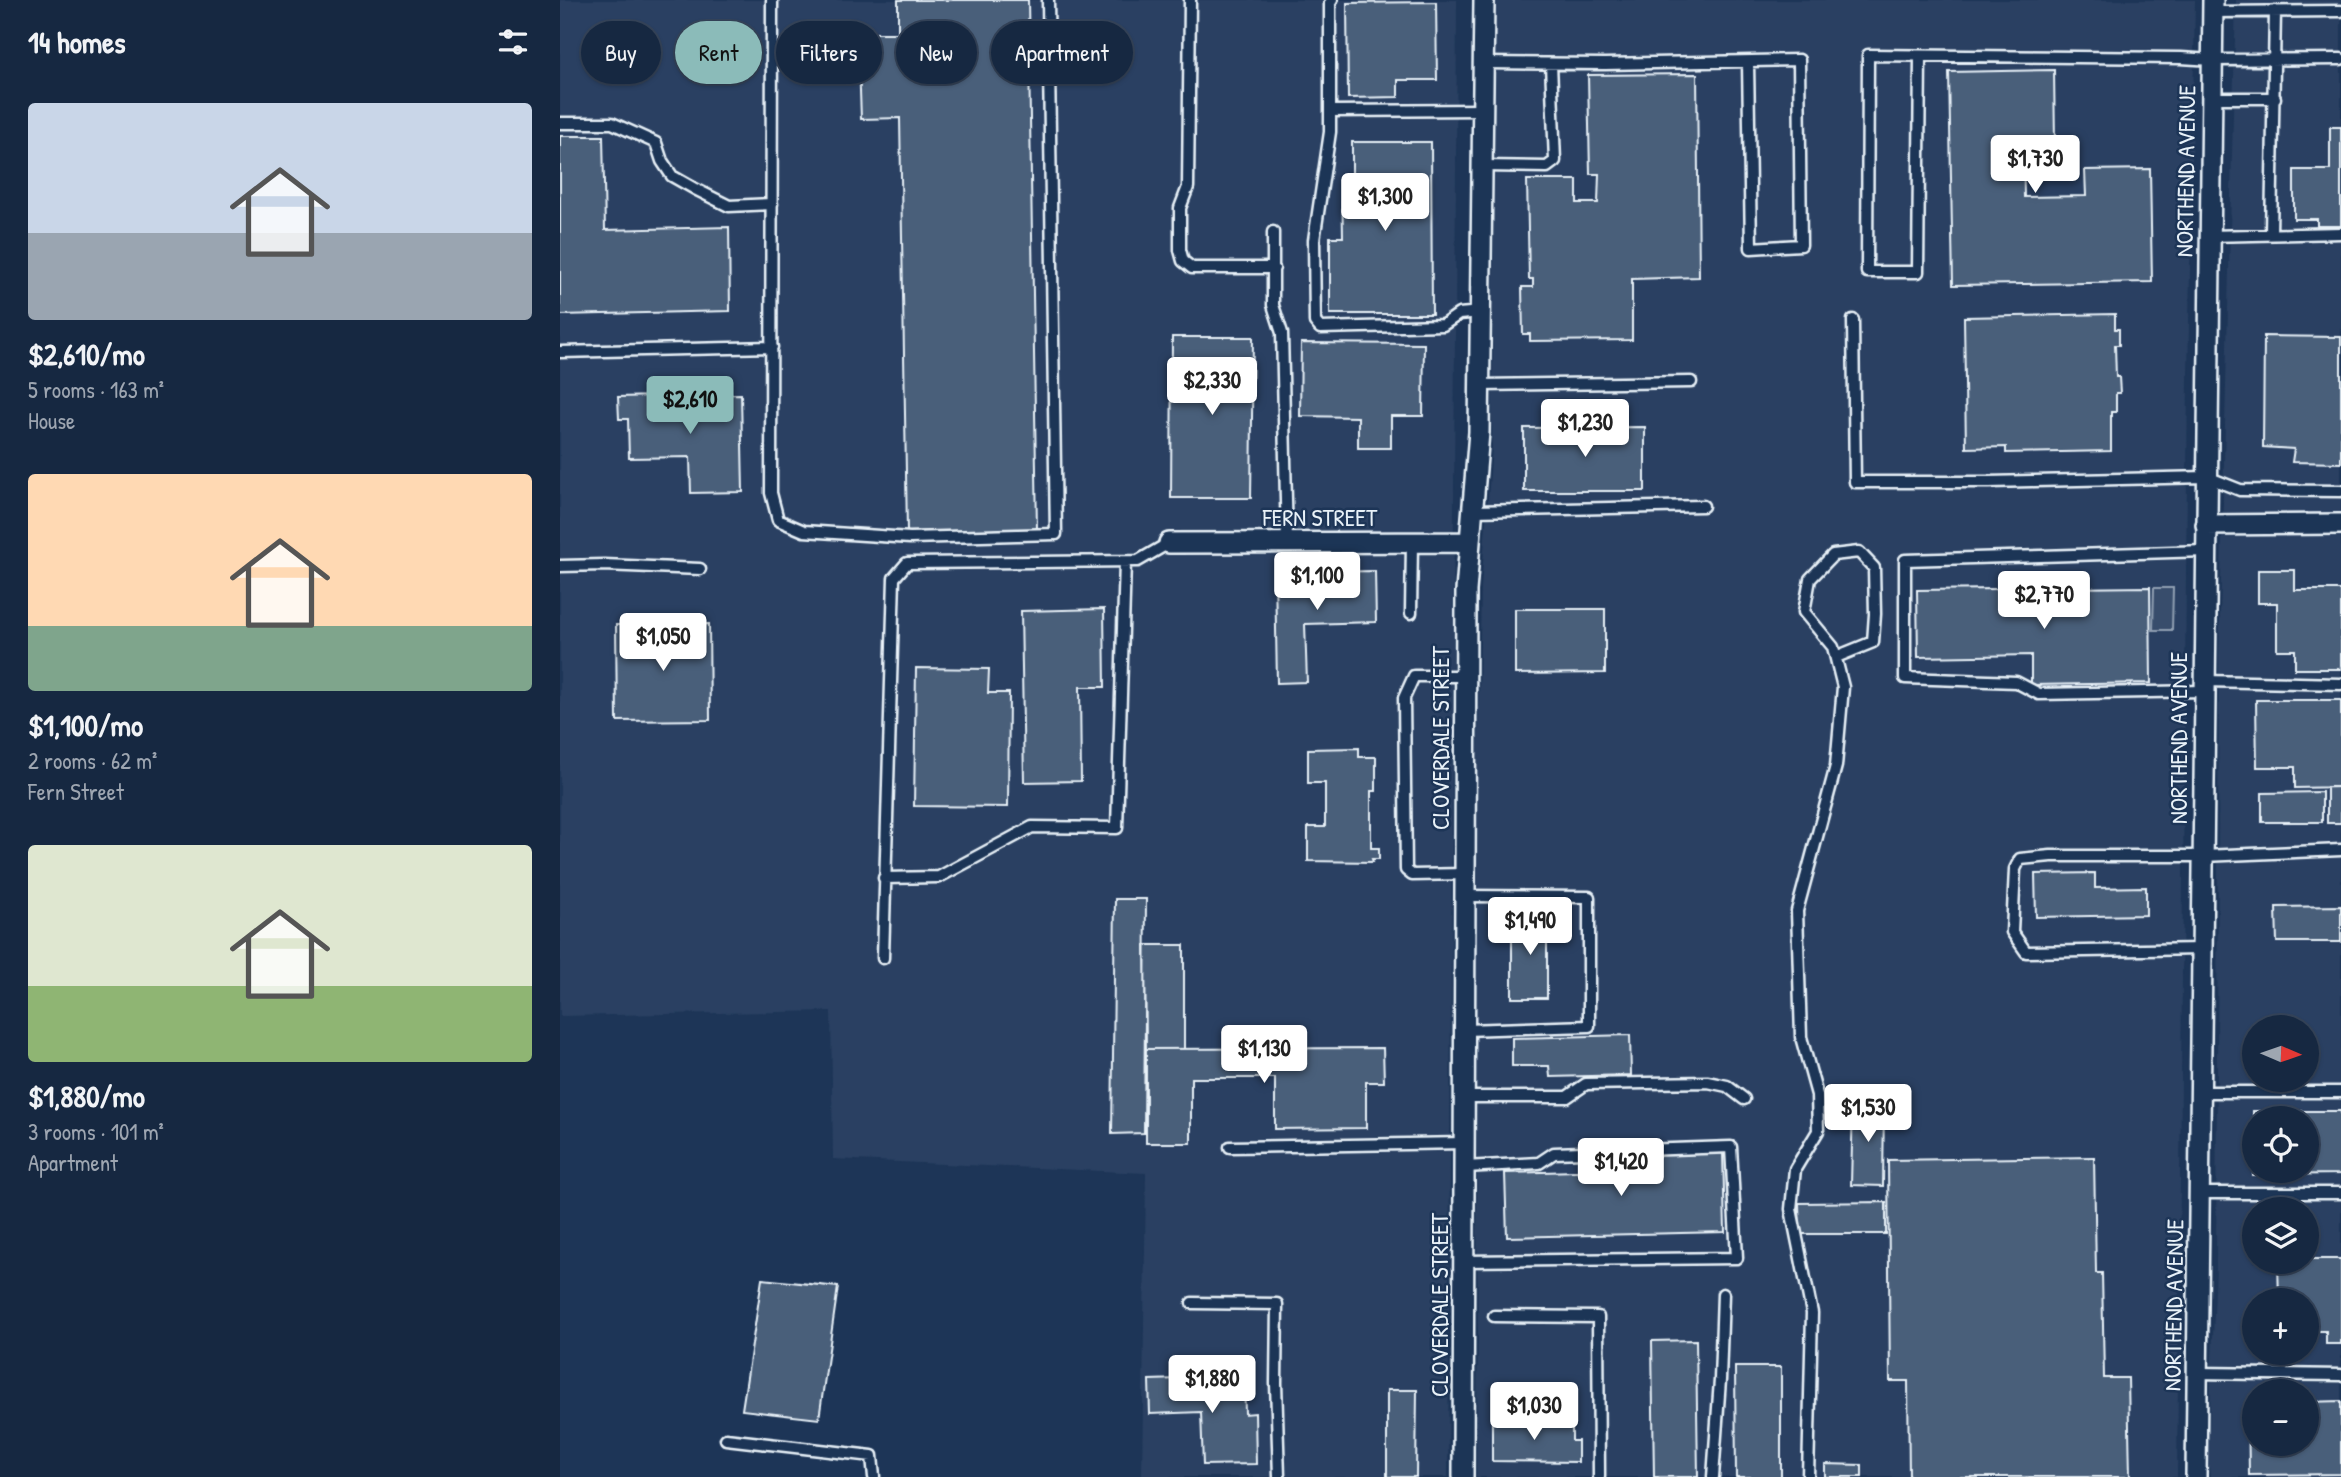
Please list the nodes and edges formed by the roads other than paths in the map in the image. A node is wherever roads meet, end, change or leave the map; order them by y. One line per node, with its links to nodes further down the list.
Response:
1 (772, 0): 22 (lane)
2 (1048, 0): 30 (lane)
3 (1190, 0): 27 (lane)
4 (1332, 0): 19 (lane)
5 (1484, 0): 14 (street, CLOVERDALE STREET)
6 (2213, 6): 7 (lane); 12 (street, NORTHEND AVENUE)
7 (2276, 11): 8 (lane); 10 (lane)
8 (2341, 11)
9 (1920, 55): 9 (lane); 12 (lane)
10 (2275, 58): 11 (lane); 12 (lane); 17 (lane)
11 (2341, 59)
12 (2212, 60): 16 (street, NORTHEND AVENUE)
13 (1748, 62): 13 (lane); 15 (lane)
14 (1484, 63): 15 (lane); 18 (street, CLOVERDALE STREET)
15 (1551, 64): 21 (lane)
16 (2211, 98): 17 (lane); 26 (street, NORTHEND AVENUE)
17 (2275, 98): 25 (lane)
18 (1484, 110): 19 (lane); 21 (street, CLOVERDALE STREET)
19 (1330, 111): 28 (lane)
20 (560, 123): 22 (lane)
21 (1483, 166): 28 (street, CLOVERDALE STREET)
22 (772, 204): 30 (lane)
23 (1273, 232): 27 (lane)
24 (2341, 233): 25 (lane)
25 (2272, 234): 26 (lane)
26 (2209, 236): 34 (street, NORTHEND AVENUE)
27 (1273, 268): 40 (lane)
28 (1481, 312): 33 (street, CLOVERDALE STREET)
29 (1853, 320): 34 (lane)
30 (772, 347): 31 (lane)
31 (560, 352)
32 (1691, 382): 33 (lane)
33 (1480, 385): 37 (street, CLOVERDALE STREET)
34 (2207, 477): 35 (lane); 39 (street, NORTHEND AVENUE)
35 (2341, 491)
36 (1703, 506): 37 (lane)
37 (1473, 511): 42 (street, CLOVERDALE STREET)
38 (2341, 524): 39 (street)
39 (2206, 525): 44 (street, NORTHEND AVENUE)
40 (1287, 542): 41 (street, FERN STREET); 43 (street, FERN STREET)
41 (1412, 542): 42 (street, FERN STREET); 48 (lane)
42 (1470, 542): 50 (street, CLOVERDALE STREET)
43 (1169, 543): 45 (lane)
44 (2206, 551): 52 (street, NORTHEND AVENUE); 52 (lane)
45 (1125, 562): 56 (lane); 56 (lane)
46 (560, 566): 47 (lane)
47 (699, 569)
48 (1411, 613)
49 (1836, 657): 49 (lane); 82 (lane)
50 (1466, 676): 55 (street, CLOVERDALE STREET); 55 (lane)
51 (2341, 684): 52 (lane)
52 (2204, 686): 54 (street, NORTHEND AVENUE)
53 (2341, 850): 54 (lane)
54 (2203, 856): 58 (street, NORTHEND AVENUE); 58 (lane)
55 (1465, 874): 57 (street, CLOVERDALE STREET)
56 (884, 878): 59 (lane)
57 (1465, 896): 60 (street, CLOVERDALE STREET); 60 (lane)
58 (2202, 949): 61 (street, NORTHEND AVENUE)
59 (883, 958)
60 (1465, 1030): 63 (street, CLOVERDALE STREET)
61 (2201, 1092): 62 (lane); 68 (street, NORTHEND AVENUE)
62 (2341, 1092)
63 (1465, 1097): 64 (lane); 65 (street, CLOVERDALE STREET)
64 (1744, 1100)
65 (1465, 1143): 66 (lane); 67 (street, CLOVERDALE STREET)
66 (1230, 1147)
67 (1465, 1167): 70 (street, CLOVERDALE STREET); 70 (lane)
68 (2200, 1193): 69 (lane); 74 (street, NORTHEND AVENUE)
69 (2341, 1193)
70 (1464, 1261): 79 (street, CLOVERDALE STREET)
71 (1723, 1294): 81 (lane)
72 (1192, 1303): 78 (lane)
73 (1494, 1316): 80 (lane)
74 (2197, 1373): 75 (lane); 83 (street, NORTHEND AVENUE)
75 (2341, 1375)
76 (726, 1439): 77 (lane)
77 (874, 1477)
78 (1279, 1477)
79 (1463, 1477)
80 (1599, 1477)
81 (1713, 1477)
82 (1808, 1477)
83 (2196, 1477)

